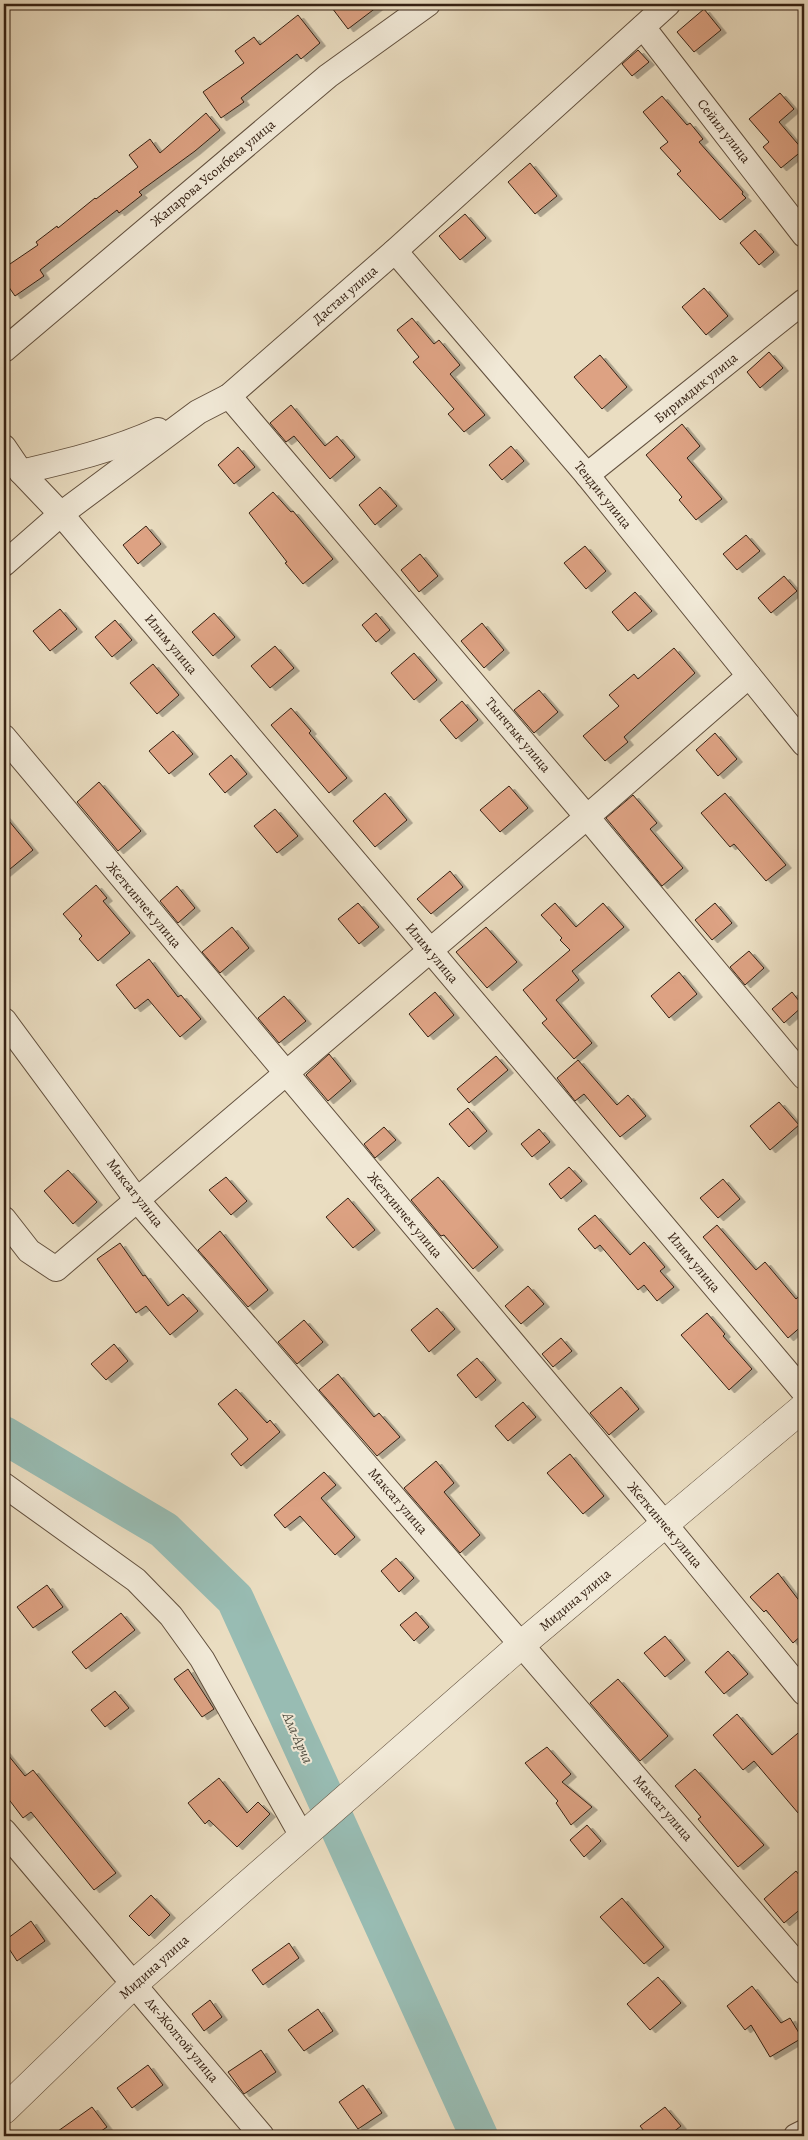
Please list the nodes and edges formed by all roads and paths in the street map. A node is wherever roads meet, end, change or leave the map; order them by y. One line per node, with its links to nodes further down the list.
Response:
1 (428, 4): 7 (street, Жапарова Усонбека улица)
2 (668, 4): 3 (street, Дастан улица)
3 (643, 27): 4 (street, Сейил улица); 5 (street, Дастан улица)
4 (804, 236)
5 (395, 252): 8 (street, Дастан улица); 12 (street, Тендик улица)
6 (804, 301): 12 (street, Биримдик улица)
7 (4, 350)
8 (228, 396): 9 (street, Дастан улица); 18 (street, Тынчтык улица)
9 (198, 412): 11 (street); 13 (street, Дастан улица)
10 (4, 447): 11 (street, Илим улица)
11 (21, 472): 13 (street, Илим улица)
12 (587, 475): 15 (street, Тендик улица)
13 (61, 514): 14 (street, Дастан улица); 19 (street, Илим улица)
14 (4, 564)
15 (748, 676): 17 (street, Тендик улица); 18 (street)
16 (4, 737): 21 (street, Жеткинчек улица)
17 (804, 744)
18 (587, 817): 19 (street); 22 (street, Тынчтык улица)
19 (430, 951): 21 (street); 25 (street, Илим улица)
20 (4, 1020): 23 (street, Максат улица)
21 (286, 1074): 23 (street); 28 (street, Жеткинчек улица)
22 (804, 1077)
23 (137, 1200): 24 (street); 29 (street, Максат улица)
24 (4, 1219)
25 (804, 1392)
26 (804, 1408): 28 (street, Мидина улица)
27 (4, 1485): 32 (street)
28 (665, 1524): 29 (street, Мидина улица); 30 (street, Жеткинчек улица)
29 (522, 1644): 32 (street, Мидина улица); 33 (street, Максат улица)
30 (804, 1693)
31 (4, 1831): 34 (street, Ак-Жолтой улица)
32 (306, 1833): 34 (street, Мидина улица)
33 (804, 1972)
34 (135, 1984): 35 (street, Мидина улица); 37 (street, Ак-Жолтой улица)
35 (4, 2110)
36 (804, 2132): 38 (street)
37 (262, 2136)
38 (796, 2136)

